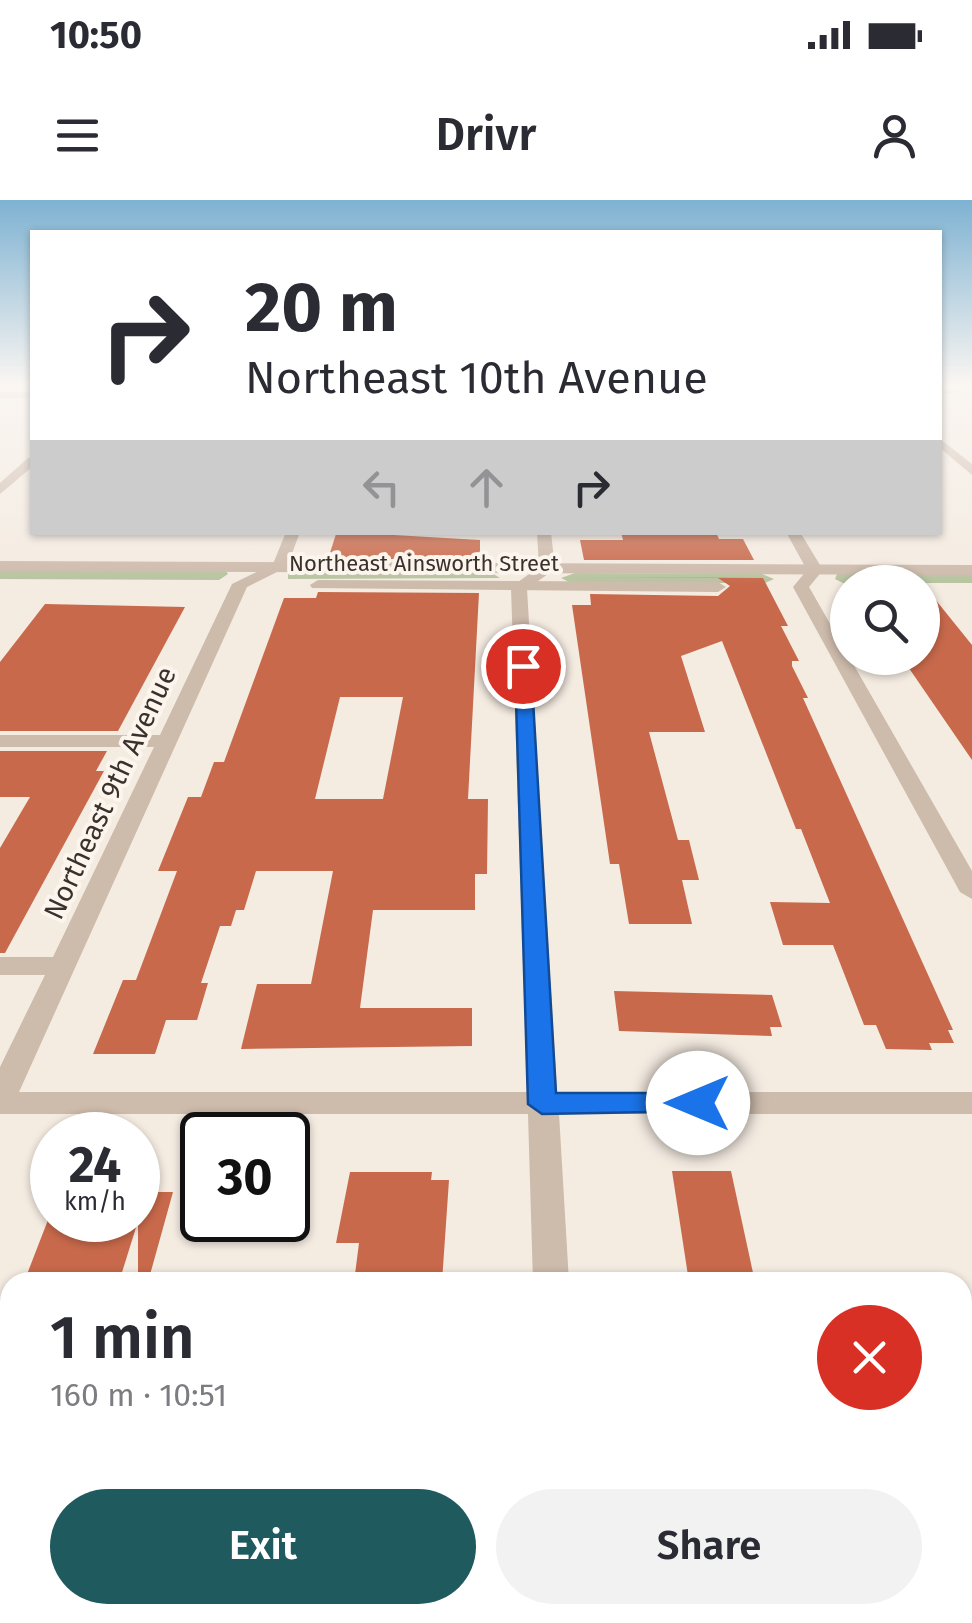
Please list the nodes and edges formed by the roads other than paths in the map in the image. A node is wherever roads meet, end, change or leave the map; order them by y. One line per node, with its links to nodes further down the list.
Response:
1 (950, 451): 3 (street)
2 (30, 463): 4 (street)
3 (972, 471)
4 (0, 490)
5 (292, 535): 9 (street)
6 (544, 535): 10 (street)
7 (794, 535): 11 (street)
8 (0, 566): 9 (street, Northeast Ainsworth Street)
9 (279, 567): 10 (street, Northeast Ainsworth Street); 14 (street)
10 (547, 569): 11 (street, Northeast Ainsworth Street); 15 (street)
11 (815, 570): 12 (street, Northeast Ainsworth Street); 16 (street)
12 (972, 570)
13 (0, 584): 14 (street, Northeast Ainsworth Street)
14 (240, 584): 15 (street, Northeast Ainsworth Street); 21 (street, Northeast 9th Avenue)
15 (519, 587): 16 (street, Northeast Ainsworth Street); 27 (street)
16 (802, 587): 17 (street, Northeast Ainsworth Street); 22 (street)
17 (830, 587)
18 (940, 588): 19 (street)
19 (972, 588)
20 (0, 740): 21 (street)
21 (167, 741): 24 (street, Northeast 9th Avenue)
22 (972, 892)
23 (0, 966): 24 (street)
24 (62, 966): 25 (street, Northeast 9th Avenue)
25 (0, 1101): 27 (street)
26 (972, 1103): 27 (street)
27 (542, 1104): 28 (street)
28 (550, 1272)

